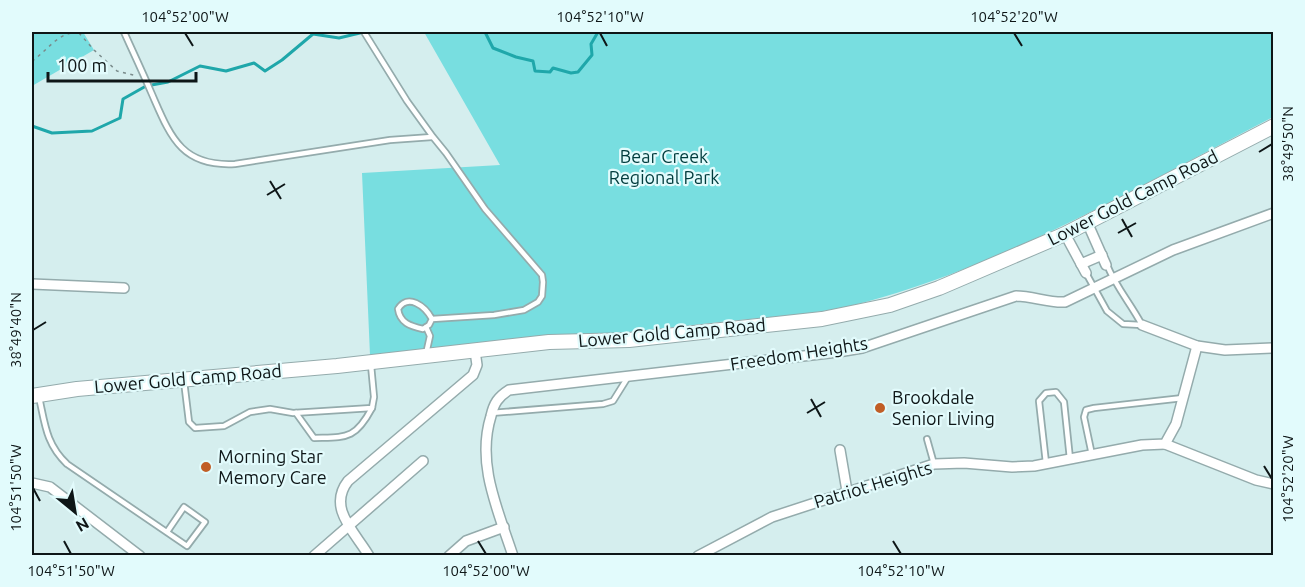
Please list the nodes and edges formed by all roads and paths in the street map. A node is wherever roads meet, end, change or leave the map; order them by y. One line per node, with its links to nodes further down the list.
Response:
1 (79, 32): 4 (path); 5 (path)
2 (124, 32): 5 (lane)
3 (364, 32): 7 (lane)
4 (32, 62)
5 (145, 78): 7 (lane)
6 (1274, 126): 9 (street, Lower Gold Camp Road)
7 (433, 137): 19 (lane)
8 (1274, 213): 15 (street, Freedom Heights)
9 (1087, 222): 10 (street, Lower Gold Camp Road); 11 (street)
10 (1065, 234): 12 (street); 24 (street, Lower Gold Camp Road)
11 (1102, 255): 12 (street); 13 (street)
12 (1081, 264): 14 (street)
13 (1106, 265): 15 (lane)
14 (1086, 273): 18 (lane)
15 (1113, 279): 18 (street, Freedom Heights); 20 (lane)
16 (32, 284): 17 (street)
17 (124, 288)
18 (1095, 288): 20 (lane); 27 (street, Freedom Heights)
19 (432, 319): 21 (lane); 21 (lane)
20 (1142, 325): 22 (street)
21 (426, 327): 25 (lane)
22 (1197, 345): 23 (street); 30 (street)
23 (1274, 348)
24 (475, 351): 25 (street, Lower Gold Camp Road); 46 (street)
25 (426, 357): 26 (street, Lower Gold Camp Road)
26 (371, 363): 28 (street, Lower Gold Camp Road); 31 (lane)
27 (628, 377): 33 (street, Freedom Heights); 33 (lane)
28 (184, 380): 29 (street, Lower Gold Camp Road); 32 (lane)
29 (35, 396): 47 (lane)
30 (1183, 398): 35 (street); 37 (lane)
31 (372, 408): 32 (lane); 32 (lane)
32 (296, 412)
33 (491, 413): 45 (street, Freedom Heights)
34 (927, 439): 41 (lane)
35 (1165, 444): 37 (street, Patriot Heights); 43 (street, Patriot Heights)
36 (840, 450): 44 (street)
37 (1092, 455): 38 (street, Patriot Heights)
38 (1070, 459): 40 (street, Patriot Heights); 40 (lane)
39 (423, 461): 46 (street)
40 (1046, 463): 41 (street, Patriot Heights)
41 (934, 465): 44 (street, Patriot Heights)
42 (32, 483): 48 (street)
43 (1274, 484)
44 (847, 491): 53 (street, Patriot Heights)
45 (502, 522): 51 (street); 52 (street)
46 (349, 526): 49 (street); 50 (street)
47 (167, 532): 47 (lane)
48 (140, 555)
49 (314, 555)
50 (369, 555)
51 (449, 555)
52 (513, 555)
53 (698, 555)

